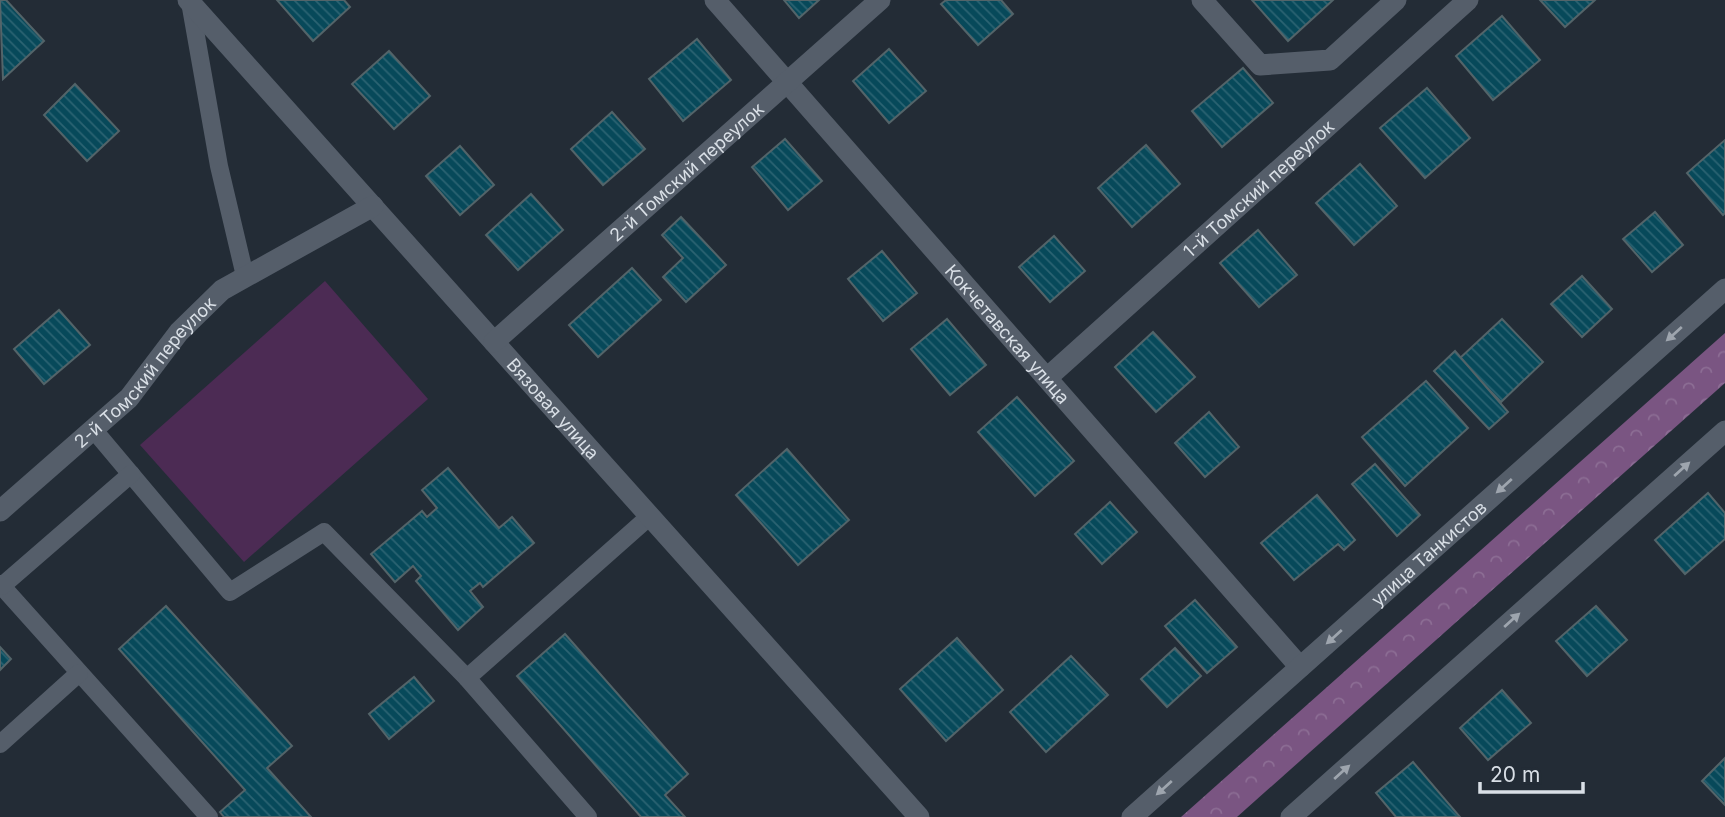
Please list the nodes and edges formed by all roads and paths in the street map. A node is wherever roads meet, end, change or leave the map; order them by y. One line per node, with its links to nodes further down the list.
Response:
1 (715, 0): 7 (street, Кокчетавская улица)
2 (880, 0): 7 (street, 2-й Томский переулок)
3 (1202, 0): 4 (street)
4 (1396, 0)
5 (1468, 0): 12 (street, 1-й Томский переулок)
6 (189, 1): 8 (street, Вязовая улица); 9 (lane)
7 (788, 82): 11 (street, 2-й Томский переулок); 12 (street, Кокчетавская улица)
8 (373, 206): 9 (street, 2-й Томский переулок); 11 (street, Вязовая улица)
9 (245, 276): 13 (street, 2-й Томский переулок)
10 (1725, 289): 19 (street, улица Танкистов, one-way to 19)
11 (494, 342): 17 (street, Вязовая улица)
12 (1047, 377): 19 (street, Кокчетавская улица)
13 (93, 429): 15 (lane); 16 (street, 2-й Томский переулок)
14 (1725, 431): 27 (street, one-way to 14)
15 (131, 474): 18 (lane); 21 (lane)
16 (0, 511)
17 (650, 516): 21 (lane); 25 (street, Вязовая улица)
18 (1, 585): 20 (lane)
19 (1300, 667): 26 (street, улица Танкистов, one-way to 26)
20 (79, 673): 22 (lane); 23 (lane)
21 (467, 678): 24 (lane)
22 (0, 744)
23 (209, 817)
24 (588, 817)
25 (918, 817)
26 (1132, 817)
27 (1291, 817)

